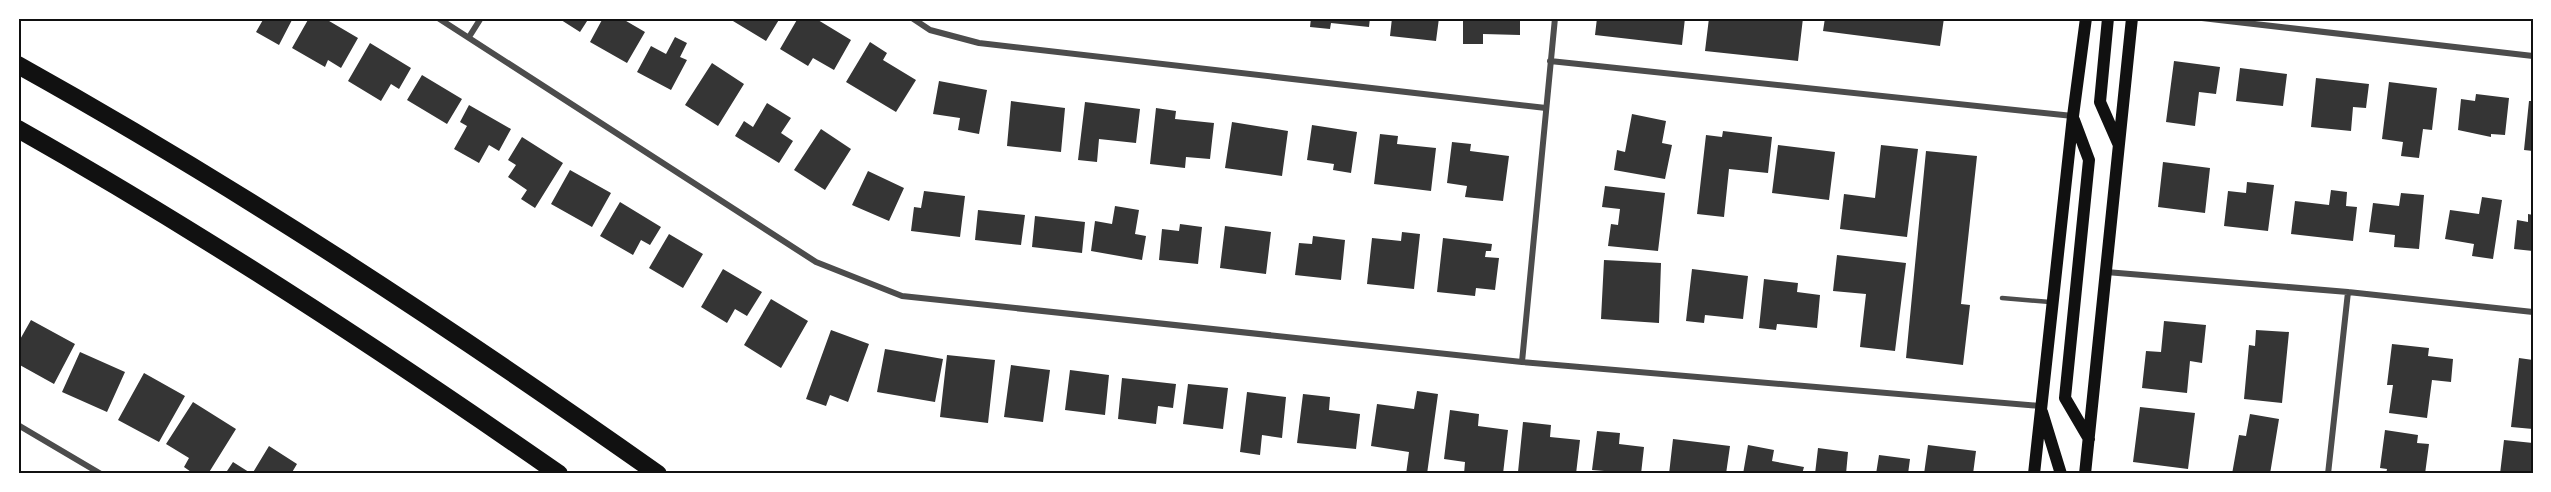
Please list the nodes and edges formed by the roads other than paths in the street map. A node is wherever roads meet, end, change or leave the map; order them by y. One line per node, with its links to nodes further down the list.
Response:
1 (438, 18): 9 (street)
2 (481, 18): 9 (street)
3 (912, 18): 13 (street)
4 (1555, 18): 11 (street)
5 (2086, 18): 14 (main road)
6 (2108, 18): 16 (main road)
7 (2132, 18): 16 (main road)
8 (2202, 18): 10 (street)
9 (469, 37): 22 (street)
10 (2533, 56)
11 (1550, 60): 13 (street); 14 (street)
12 (18, 65): 28 (highway)
13 (1546, 108): 22 (street)
14 (2073, 116): 20 (main road); 25 (main road)
15 (18, 129): 27 (highway)
16 (2118, 145): 17 (main road)
17 (2106, 272): 18 (street); 25 (main road)
18 (2348, 292): 21 (street); 32 (street)
19 (2002, 298): 20 (lane)
20 (2052, 302): 23 (main road)
21 (2533, 312)
22 (1521, 362): 23 (street)
23 (2040, 406): 29 (main road); 30 (main road)
24 (18, 425): 26 (street)
25 (2089, 439): 31 (main road)
26 (101, 474)
27 (559, 474)
28 (658, 474)
29 (2034, 474)
30 (2061, 474)
31 (2085, 474)
32 (2328, 474)

